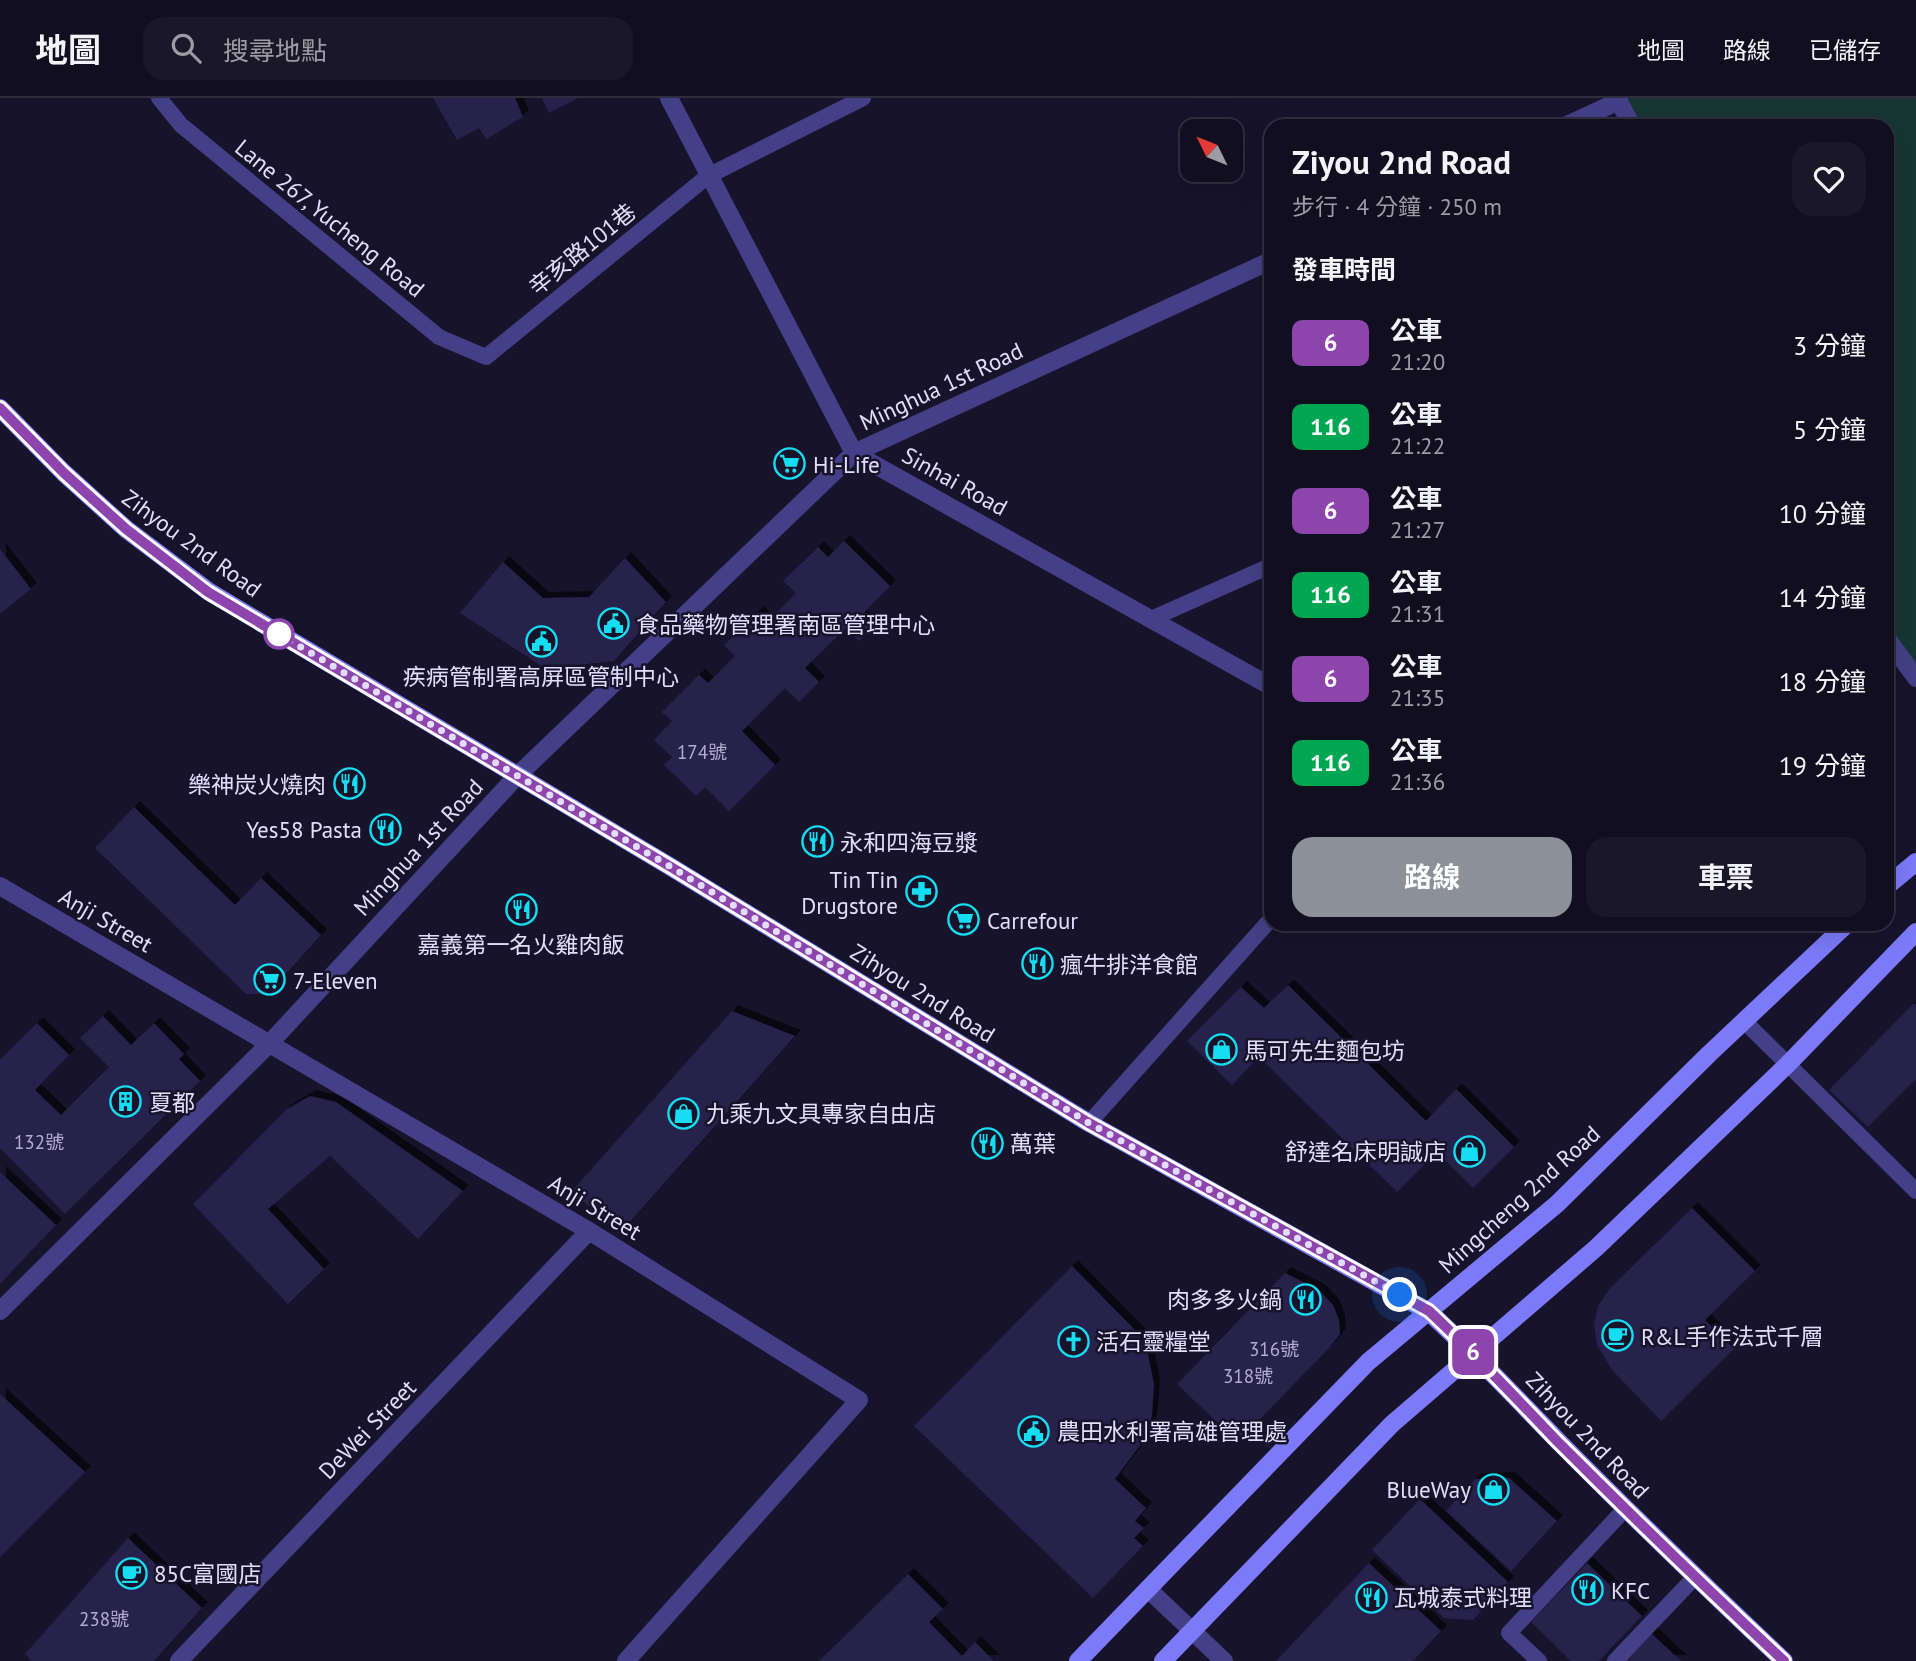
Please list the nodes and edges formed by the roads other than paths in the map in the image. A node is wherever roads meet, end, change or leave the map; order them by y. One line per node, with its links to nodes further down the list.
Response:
1 (159, 98): 9 (lane, Lane 267, Yucheng Road)
2 (669, 98): 7 (street)
3 (863, 98): 7 (lane, 辛亥路101巷)
4 (1618, 100): 5 (street); 6 (street)
5 (1579, 119)
6 (1628, 119)
7 (708, 176): 9 (lane, 辛亥路101巷); 11 (street)
8 (1264, 264): 11 (street, Minghua 1st Road)
9 (486, 357)
10 (0, 408): 17 (street, Zihyou 2nd Road)
11 (854, 453): 13 (street, Sinhai Road); 17 (street, Minghua 1st Road)
12 (1264, 569): 13 (lane)
13 (1151, 619): 16 (street, Sinhai Road)
14 (1894, 648): 15 (street)
15 (1916, 678)
16 (1264, 684)
17 (517, 776): 25 (street, Minghua 1st Road); 27 (street, Zihyou 2nd Road)
18 (1916, 862): 19 (street)
19 (1894, 880)
20 (0, 886): 25 (street, Anji Street)
21 (1264, 927): 27 (lane)
22 (1840, 931): 24 (street, Mingcheng 2nd Road)
23 (1916, 932): 26 (street)
24 (1744, 1021): 26 (lane); 31 (street, Mingcheng 2nd Road)
25 (269, 1044): 29 (street, Anji Street); 30 (street, Minghua 1st Road)
26 (1788, 1064): 28 (lane); 32 (street)
27 (1089, 1123): 31 (street, Zihyou 2nd Road)
28 (1916, 1191)
29 (589, 1231): 37 (street, DeWei Street); 38 (street, Anji Street)
30 (0, 1311)
31 (1429, 1311): 32 (street, Zihyou 2nd Road); 35 (street, Mingcheng 2nd Road)
32 (1475, 1353): 33 (street, Zihyou 2nd Road); 36 (street)
33 (1626, 1508): 34 (street, Zihyou 2nd Road); 42 (lane)
34 (1695, 1577): 43 (lane); 44 (street, Zihyou 2nd Road)
35 (1148, 1589): 36 (street); 39 (street, Mingcheng 2nd Road)
36 (1192, 1631): 40 (street); 41 (street)
37 (179, 1661)
38 (626, 1661)
39 (1079, 1661)
40 (1163, 1661)
41 (1224, 1661)
42 (1539, 1661)
43 (1615, 1661)
44 (1784, 1661)

